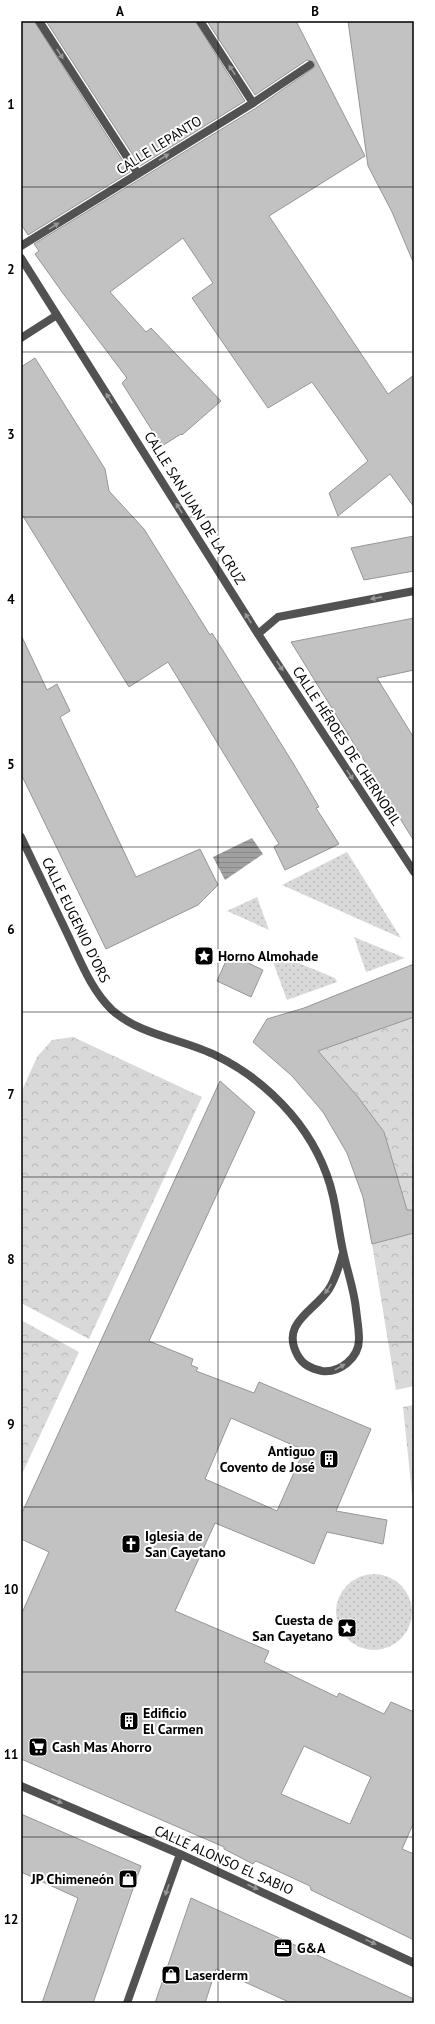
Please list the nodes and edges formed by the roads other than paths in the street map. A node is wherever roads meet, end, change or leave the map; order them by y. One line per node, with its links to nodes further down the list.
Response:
1 (39, 21): 5 (street, one-way to 5)
2 (200, 21): 4 (street, one-way to 2)
3 (310, 65): 4 (street, CALLE LEPANTO)
4 (253, 102): 5 (street, CALLE LEPANTO, one-way to 4)
5 (138, 174): 6 (street, CALLE LEPANTO, one-way to 5)
6 (21, 246)
7 (21, 258): 8 (street, CALLE SAN JUAN DE LA CRUZ)
8 (57, 315): 9 (street); 11 (street, CALLE SAN JUAN DE LA CRUZ, one-way to 8)
9 (21, 338)
10 (414, 591): 11 (street, one-way to 11)
11 (258, 634): 13 (street, CALLE HÉROES DE CHERNOBIL, one-way to 13)
12 (21, 837): 14 (street, CALLE EUGENIO D'ORS)
13 (414, 872)
14 (343, 1253): 14 (street, CALLE EUGENIO D'ORS, one-way to 14)
15 (21, 1786): 16 (street, CALLE ALONSO EL SABIO, one-way to 16)
16 (180, 1854): 17 (street, CALLE ALONSO EL SABIO, one-way to 17); 18 (street, one-way to 18)
17 (414, 1963)
18 (127, 2003)

